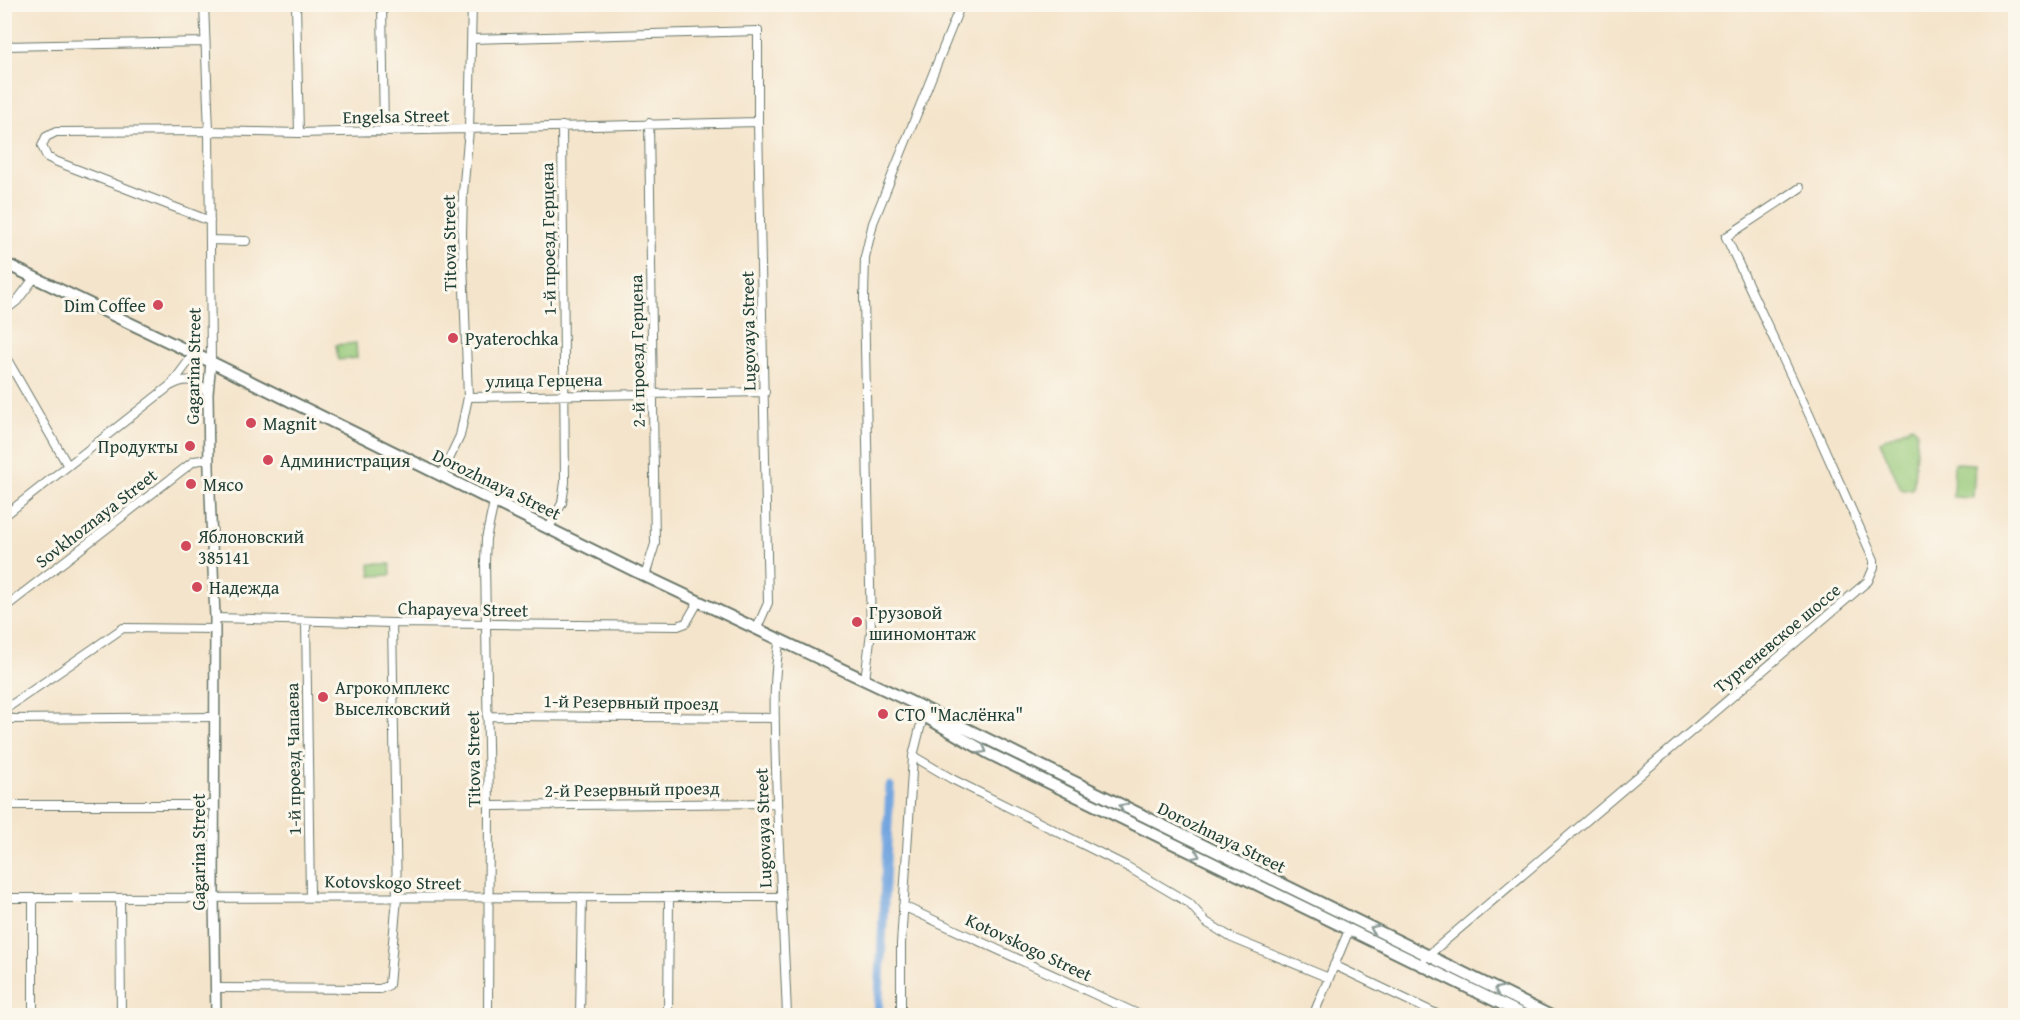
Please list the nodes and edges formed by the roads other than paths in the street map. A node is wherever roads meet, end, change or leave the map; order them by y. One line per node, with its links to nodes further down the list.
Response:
1 (204, 4): 7 (street, Gagarina Street)
2 (296, 4): 15 (street)
3 (382, 4): 14 (street)
4 (472, 4): 6 (street, Titova Street)
5 (961, 4): 48 (street)
6 (472, 39): 9 (street, Lugovaya Street); 12 (street, Titova Street)
7 (205, 42): 8 (street); 13 (street, Gagarina Street)
8 (4, 46)
9 (758, 122): 10 (street, Engelsa Street); 27 (street, Lugovaya Street)
10 (650, 123): 11 (street, Engelsa Street); 29 (street, 2-й проезд Герцена)
11 (562, 126): 12 (street, Engelsa Street); 30 (street, 1-й проезд Герцена)
12 (469, 130): 14 (street, Engelsa Street); 31 (street, Titova Street)
13 (209, 131): 15 (street, Engelsa Street); 17 (street, Gagarina Street); 17 (street, Engelsa Street)
14 (384, 132): 15 (street, Engelsa Street)
15 (298, 133)
16 (1800, 188): 72 (street, Тургеневское шоссе)
17 (210, 221): 18 (street, Gagarina Street)
18 (210, 240): 19 (street); 25 (street, Gagarina Street)
19 (246, 241)
20 (4, 262): 21 (main road, Dorozhnaya Street)
21 (35, 277): 22 (street); 24 (main road, Dorozhnaya Street)
22 (4, 311)
23 (4, 354): 33 (street)
24 (194, 354): 25 (main road, Dorozhnaya Street); 26 (street)
25 (211, 362): 28 (street, Gagarina Street); 34 (main road, Dorozhnaya Street)
26 (171, 385): 28 (street); 33 (street)
27 (765, 392): 29 (street, улица Герцена); 45 (street, Lugovaya Street)
28 (208, 393): 32 (street, Gagarina Street)
29 (653, 393): 30 (street, улица Герцена); 38 (street, 2-й проезд Герцена)
30 (565, 394): 31 (street, улица Герцена); 37 (street, 1-й проезд Герцена)
31 (468, 397): 34 (street, Titova Street)
32 (209, 459): 40 (street, Sovkhoznaya Street); 41 (street, Gagarina Street)
33 (68, 466): 36 (street)
34 (441, 476): 35 (main road, Dorozhnaya Street)
35 (494, 502): 37 (main road, Dorozhnaya Street); 44 (street, Titova Street)
36 (4, 516)
37 (549, 528): 38 (main road, Dorozhnaya Street)
38 (645, 576): 39 (main road, Dorozhnaya Street)
39 (698, 602): 44 (street, Chapayeva Street); 45 (main road, Dorozhnaya Street)
40 (4, 608)
41 (215, 618): 42 (street, Chapayeva Street); 46 (street, Gagarina Street)
42 (306, 621): 43 (street, Chapayeva Street); 60 (street, 1-й проезд Чапаева)
43 (393, 623): 44 (street, Chapayeva Street); 68 (street)
44 (485, 625): 51 (street, Titova Street)
45 (757, 628): 47 (main road, Dorozhnaya Street)
46 (215, 629): 50 (street); 53 (street, Gagarina Street)
47 (780, 639): 48 (main road, Dorozhnaya Street); 54 (street, Lugovaya Street)
48 (865, 680): 49 (main road, Dorozhnaya Street)
49 (879, 688): 52 (main road, Dorozhnaya Street); 72 (main road, Dorozhnaya Street, one-way to 49)
50 (4, 711): 53 (street)
51 (487, 716): 54 (street, 1-й Резервный проезд); 59 (street, Titova Street)
52 (923, 716): 55 (street); 71 (main road, Dorozhnaya Street, one-way to 71)
53 (214, 717): 58 (street, Gagarina Street)
54 (775, 718): 56 (street, Lugovaya Street)
55 (913, 756): 70 (street); 74 (street)
56 (776, 803): 59 (street, 2-й Резервный проезд); 64 (street, Lugovaya Street)
57 (4, 805): 58 (street)
58 (214, 805): 61 (street, Gagarina Street)
59 (489, 806): 69 (street, Titova Street)
60 (310, 896): 61 (street, Kotovskogo Street); 68 (street, Kotovskogo Street)
61 (214, 897): 67 (street, Kotovskogo Street); 75 (street, Gagarina Street)
62 (582, 897): 63 (street, Kotovskogo Street); 69 (street, Kotovskogo Street); 80 (street)
63 (669, 897): 64 (street, Kotovskogo Street); 81 (street)
64 (781, 897): 82 (street, Lugovaya Street)
65 (4, 898): 66 (street, Kotovskogo Street)
66 (33, 898): 67 (street, Kotovskogo Street); 76 (street)
67 (120, 898): 77 (street)
68 (397, 898): 69 (street, Kotovskogo Street); 75 (street)
69 (488, 898): 79 (street, Titova Street)
70 (903, 906): 83 (street); 84 (street, Kotovskogo Street)
71 (1349, 930): 72 (main road, Dorozhnaya Street); 73 (street)
72 (1424, 960): 87 (main road, Dorozhnaya Street); 88 (main road, Dorozhnaya Street, one-way to 72)
73 (1334, 965): 74 (street); 86 (street)
74 (1329, 978): 85 (street)
75 (216, 988): 78 (street, Gagarina Street)
76 (33, 1016)
77 (121, 1016)
78 (216, 1016)
79 (488, 1016)
80 (580, 1016)
81 (668, 1016)
82 (787, 1016)
83 (901, 1016)
84 (1142, 1016)
85 (1313, 1016)
86 (1441, 1016)
87 (1526, 1016)
88 (1551, 1016)

